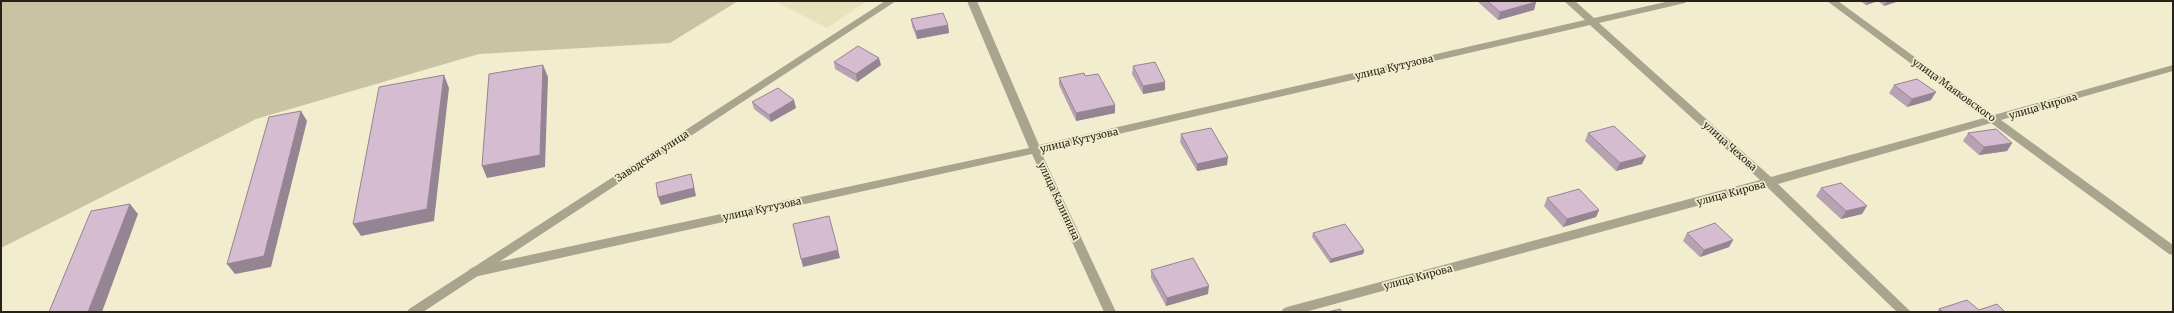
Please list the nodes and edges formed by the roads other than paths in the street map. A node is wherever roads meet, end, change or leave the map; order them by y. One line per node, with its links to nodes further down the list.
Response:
1 (891, 1): 12 (street, Заводская улица)
2 (972, 1): 9 (street, улица Калинина)
3 (1569, 1): 6 (street, улица Чехова)
4 (1682, 1): 6 (street, улица Кутузова)
5 (1832, 1): 8 (street, улица Маяковского)
6 (1591, 22): 9 (street, улица Кутузова); 10 (street, улица Чехова)
7 (2173, 68): 8 (street, улица Кирова)
8 (1995, 120): 10 (street, улица Кирова); 11 (street, улица Маяковского)
9 (1035, 150): 12 (street, улица Кутузова); 14 (street, улица Калинина)
10 (1770, 182): 15 (street, улица Кирова); 16 (street, улица Чехова)
11 (2173, 251)
12 (474, 272): 13 (street, Заводская улица)
13 (413, 312)
14 (1110, 312)
15 (1287, 312)
16 (1905, 312)

